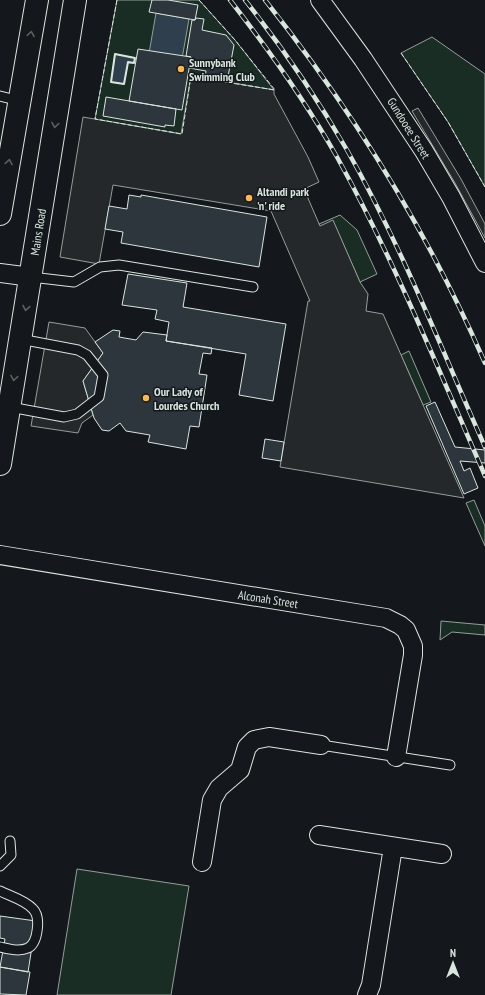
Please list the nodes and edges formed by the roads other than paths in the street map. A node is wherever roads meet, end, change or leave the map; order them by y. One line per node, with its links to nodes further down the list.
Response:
1 (37, 0): 4 (main road, one-way to 1)
2 (75, 0): 8 (main road, Mains Road, one-way to 8)
3 (320, 0): 6 (street, Gundooee Street)
4 (10, 99): 5 (main road, one-way to 4)
5 (0, 214)
6 (485, 264)
7 (0, 273): 8 (street)
8 (31, 277): 9 (lane); 10 (main road, Mains Road, one-way to 10)
9 (253, 287)
10 (20, 339): 11 (main road, Mains Road, one-way to 11); 11 (lane)
11 (10, 408): 12 (main road, Mains Road)
12 (0, 464)
13 (0, 555): 15 (street, Alconah Street)
14 (321, 745): 15 (lane); 21 (street)
15 (396, 757): 16 (lane)
16 (450, 765)
17 (319, 835): 19 (street)
18 (10, 841): 22 (lane)
19 (393, 847): 20 (street); 25 (street)
20 (442, 854)
21 (202, 862)
22 (0, 866)
23 (0, 891): 24 (lane)
24 (0, 947)
25 (367, 995)

